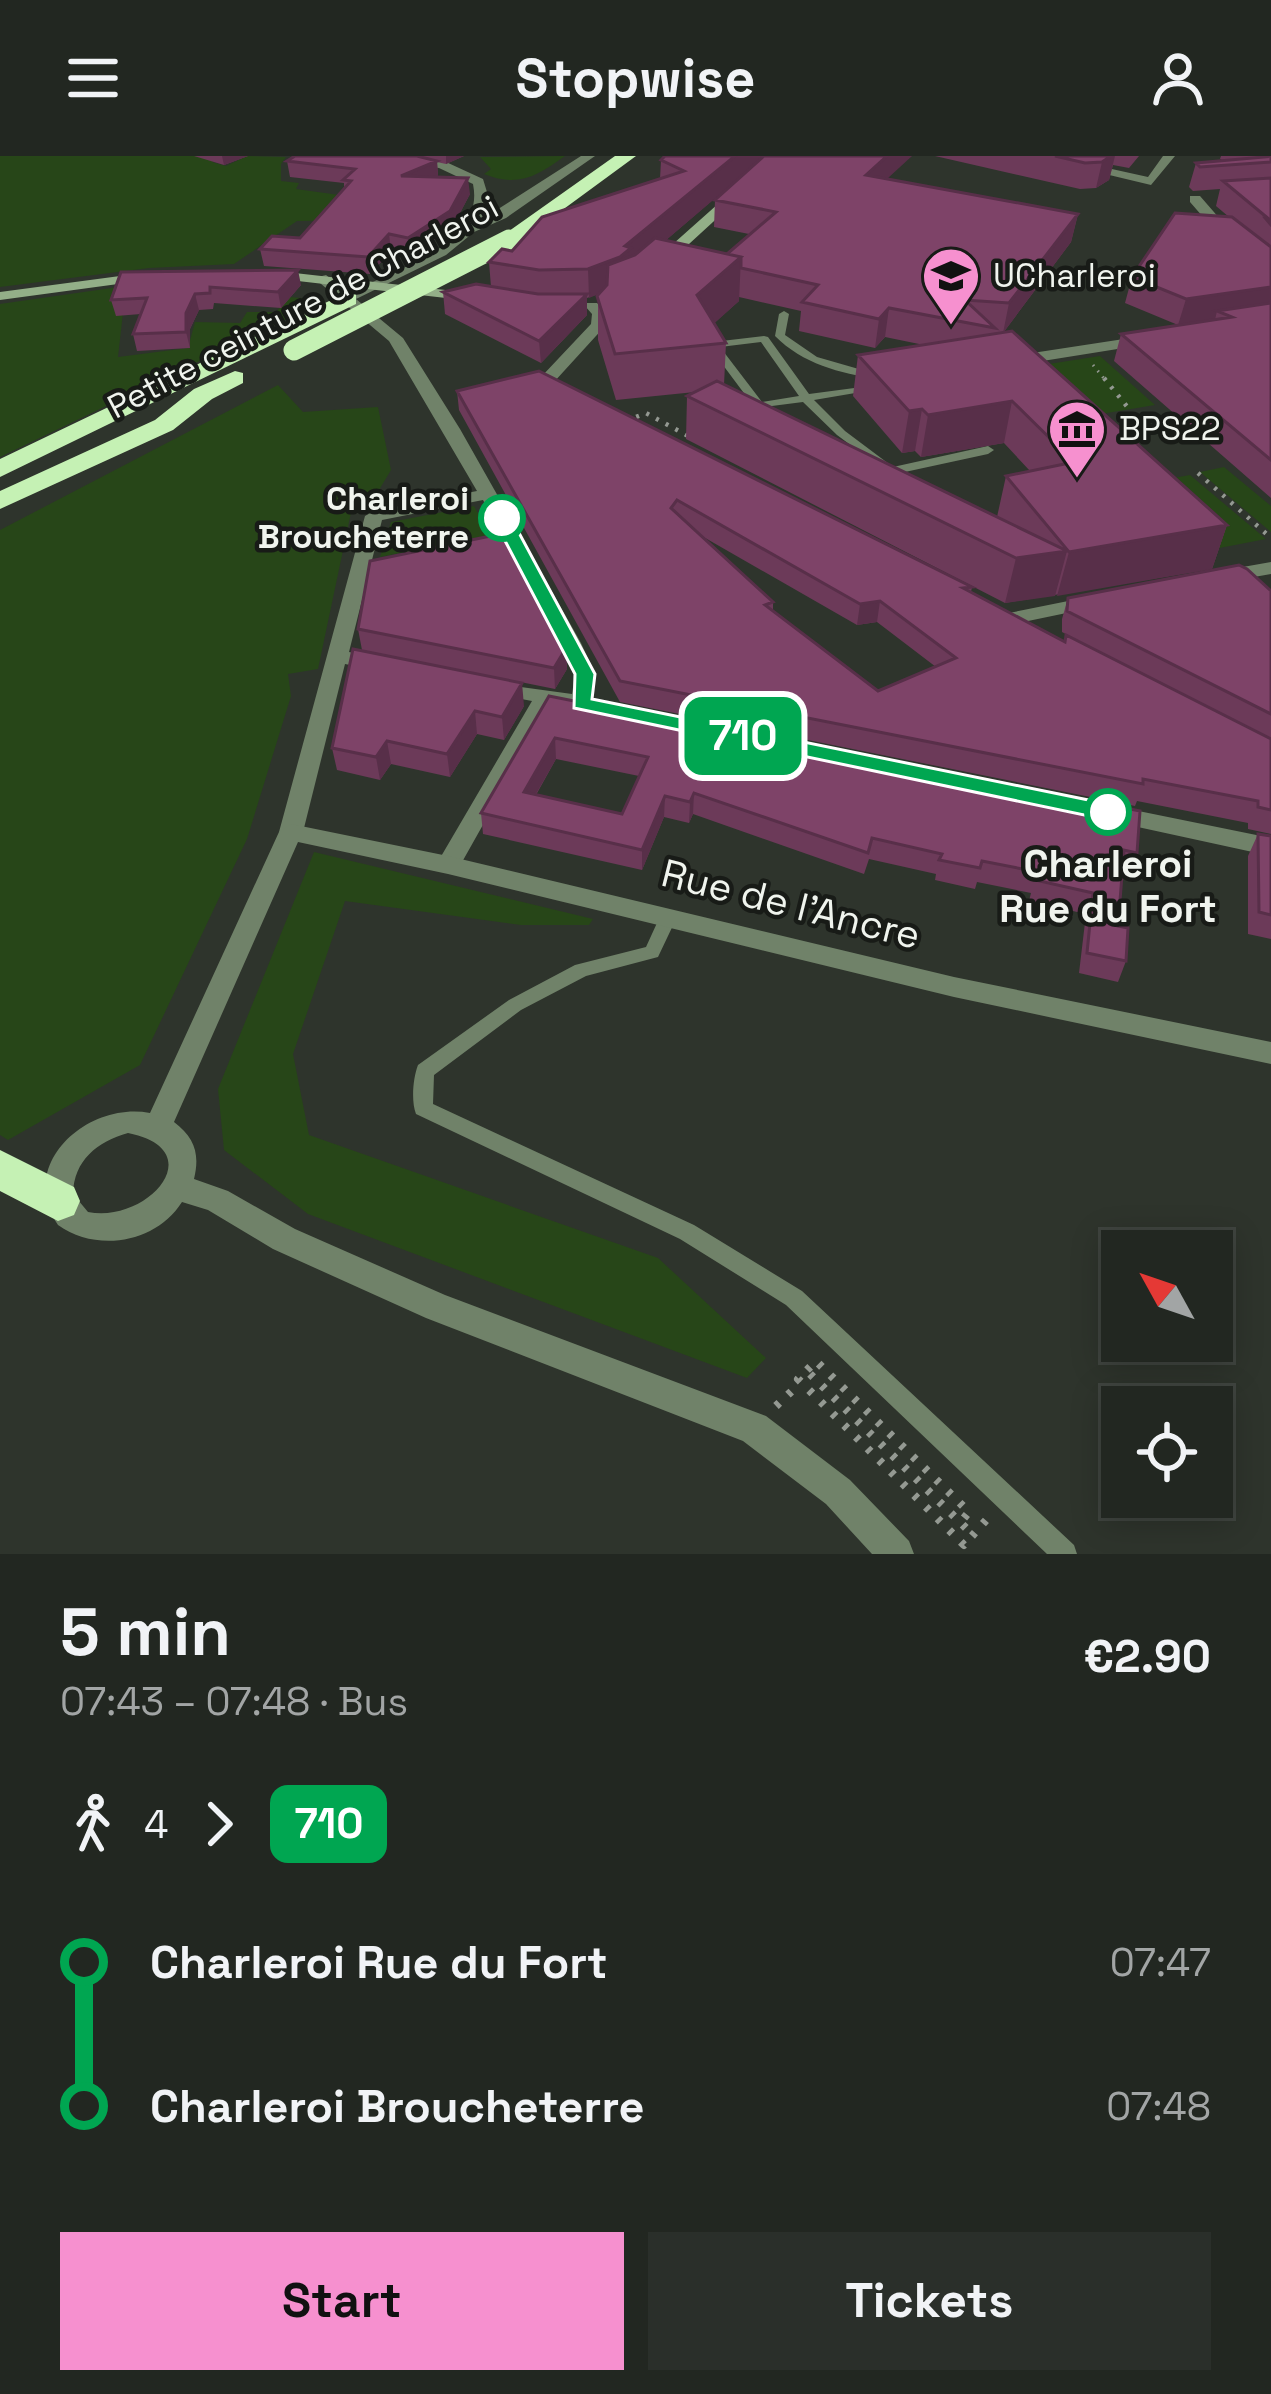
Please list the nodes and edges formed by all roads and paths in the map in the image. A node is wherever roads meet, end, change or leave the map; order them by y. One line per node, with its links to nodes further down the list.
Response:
1 (589, 156): 7 (street)
2 (627, 156): 27 (highway, Petite ceinture de Charleroi, bridge)
3 (779, 156): 15 (main road)
4 (1036, 156): 5 (street)
5 (1169, 156)
6 (385, 160): 8 (street)
7 (545, 185): 8 (street); 10 (street)
8 (499, 187): 10 (street)
9 (1213, 197): 11 (street)
10 (472, 228): 16 (street)
11 (1271, 270)
12 (245, 274): 14 (main road)
13 (167, 276): 17 (main road)
14 (322, 278): 16 (main road); 18 (street)
15 (644, 278)
16 (381, 284): 18 (street); 19 (main road)
17 (0, 296)
18 (348, 299): 30 (street); 41 (highway)
19 (493, 300)
20 (610, 300): 21 (main road)
21 (586, 306): 26 (street)
22 (784, 314): 28 (lane)
23 (1160, 338): 24 (street)
24 (1082, 352): 25 (street); 32 (path)
25 (998, 363)
26 (572, 393)
27 (203, 394): 39 (highway, Petite ceinture de Charleroi); 45 (highway)
28 (806, 398): 31 (lane); 31 (lane); 42 (lane)
29 (458, 399): 30 (street)
30 (436, 404): 46 (street)
31 (759, 406): 35 (lane)
32 (1129, 409)
33 (626, 421): 36 (path)
34 (689, 424): 36 (path)
35 (764, 424)
36 (676, 429): 37 (path)
37 (697, 440)
38 (988, 450): 42 (lane)
39 (86, 462): 47 (highway, Petite ceinture de Charleroi); 48 (highway)
40 (862, 468): 42 (lane)
41 (0, 469)
42 (891, 471): 44 (lane)
43 (1198, 473): 49 (path)
44 (906, 480)
45 (0, 485)
46 (488, 494): 50 (street); 54 (street)
47 (0, 501)
48 (0, 515)
49 (1271, 538)
50 (515, 541): 51 (street); 61 (street)
51 (493, 545)
52 (381, 567): 54 (street)
53 (1271, 568): 55 (street)
54 (359, 571): 58 (street)
55 (1202, 580)
56 (1116, 598): 57 (street)
57 (1050, 640)
58 (340, 657): 59 (street); 63 (street)
59 (399, 668)
60 (461, 681): 61 (street)
61 (544, 698): 65 (street)
62 (1086, 808): 64 (street)
63 (291, 832): 65 (street, Rue de l'Ancre); 68 (street)
64 (1271, 847)
65 (448, 865): 66 (street, Rue de l'Ancre)
66 (668, 917): 67 (street, Rue de l'Ancre); 73 (lane)
67 (1271, 1053)
68 (159, 1124): 70 (street); 71 (street)
69 (0, 1169): 71 (highway)
70 (178, 1187): 71 (street); 76 (street)
71 (58, 1201)
72 (810, 1374): 75 (path)
73 (1007, 1498): 75 (path); 77 (lane)
74 (964, 1518): 75 (path)
75 (973, 1535)
76 (896, 1554)
77 (1064, 1554)

